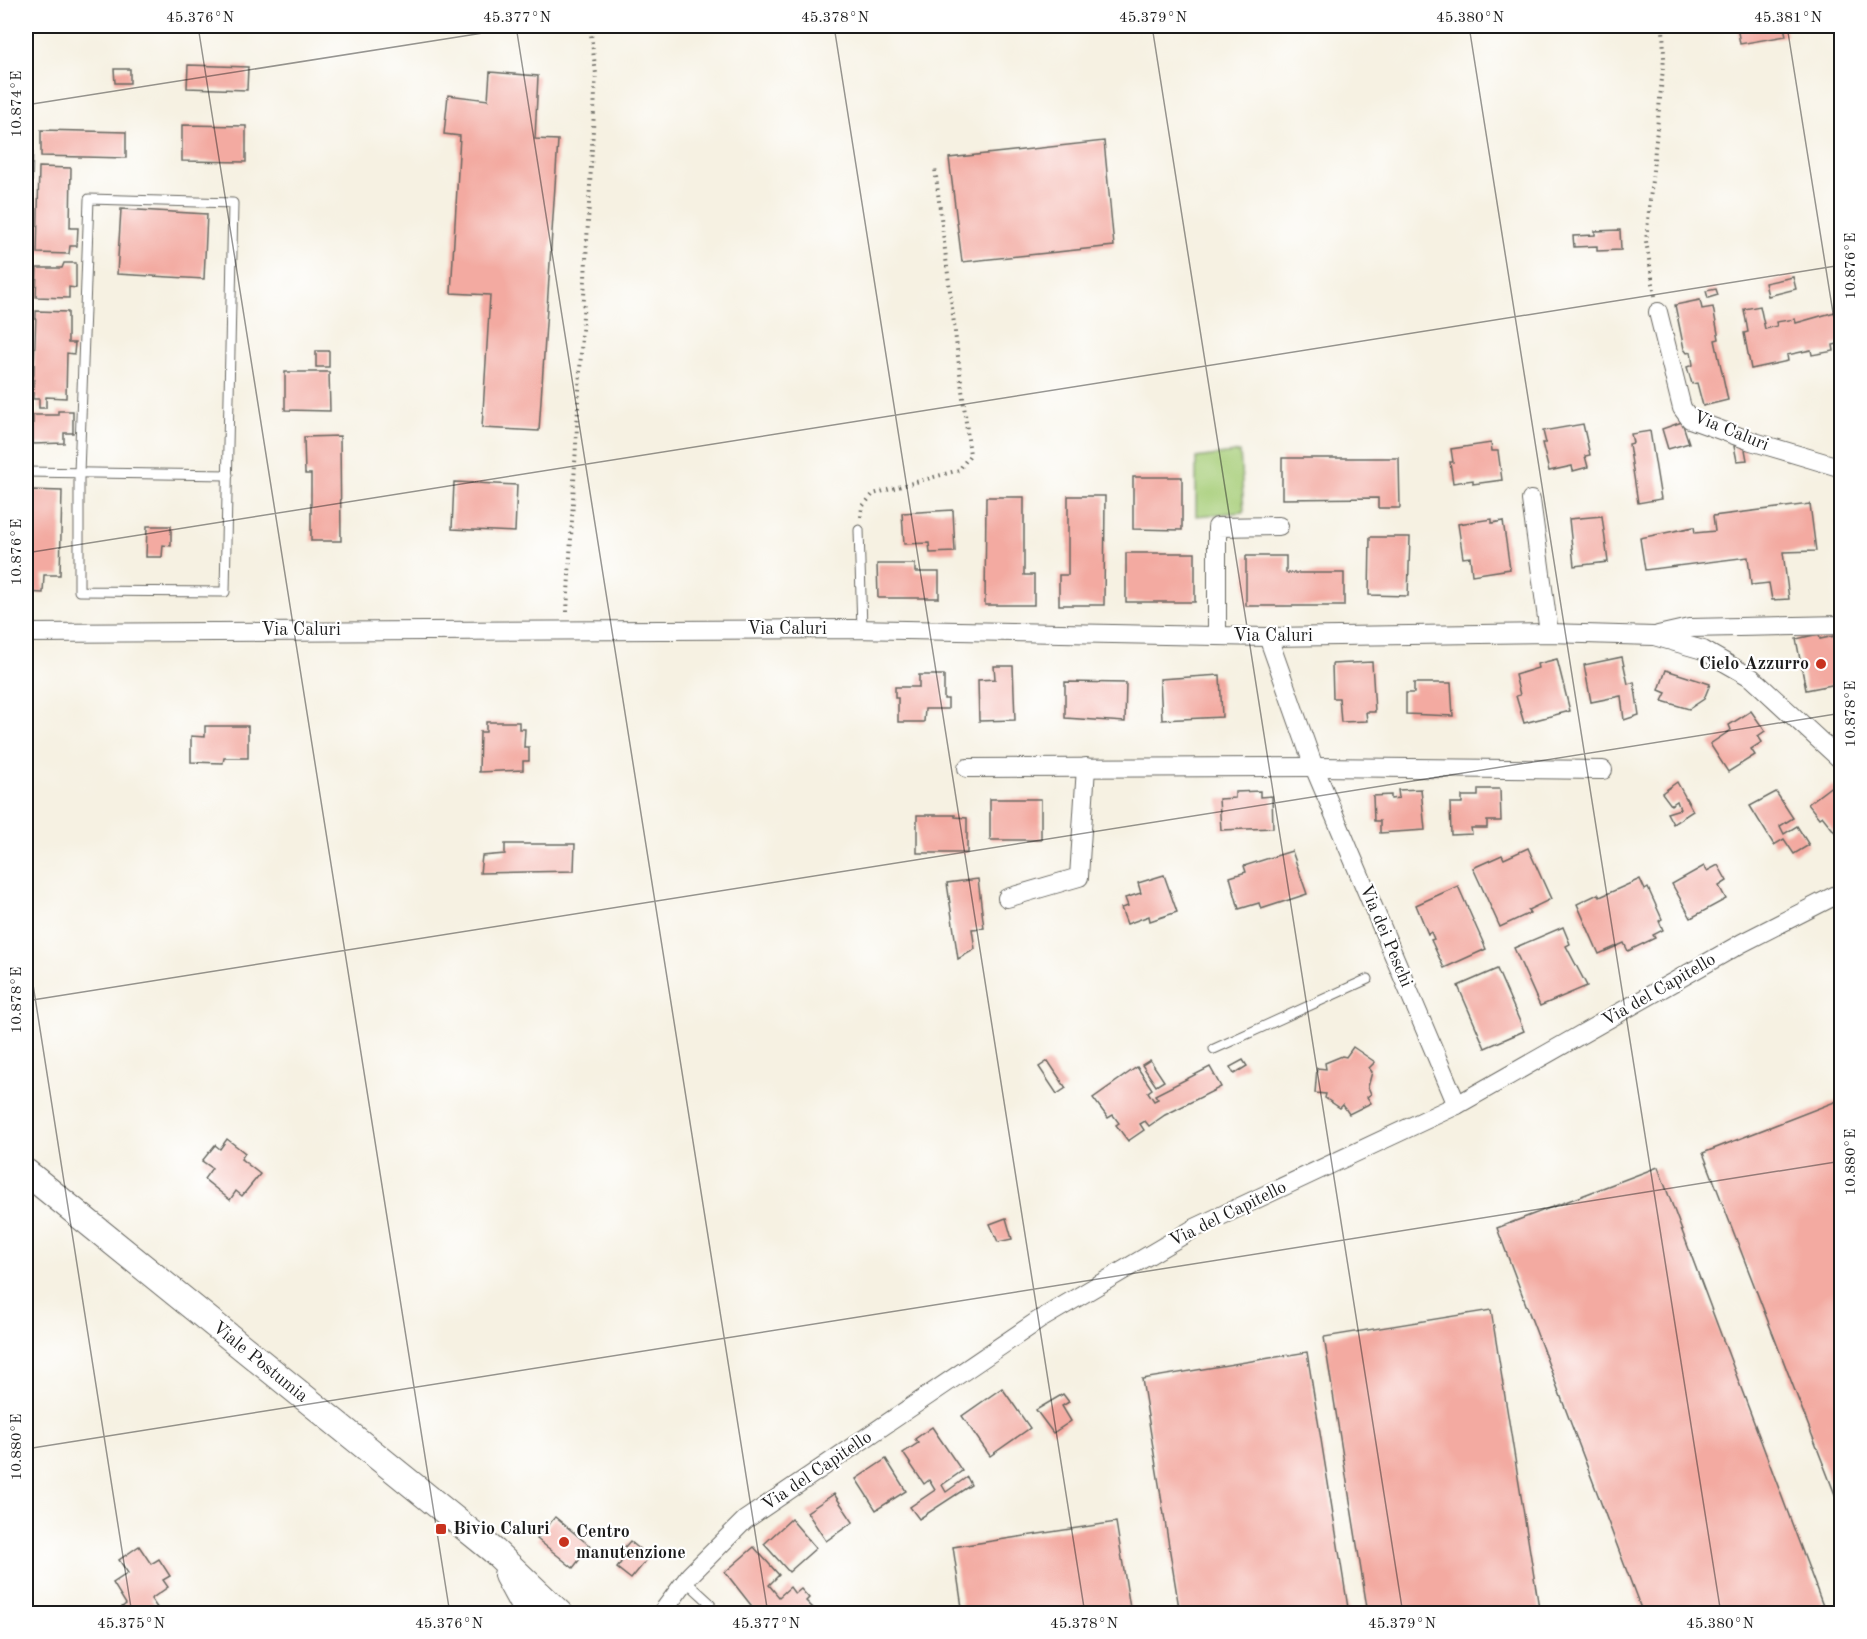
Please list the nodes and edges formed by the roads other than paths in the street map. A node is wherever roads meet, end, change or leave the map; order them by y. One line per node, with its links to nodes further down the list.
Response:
1 (26, 150): 2 (lane)
2 (26, 211): 3 (lane)
3 (26, 232)
4 (1658, 312): 5 (street, Via Caluri)
5 (1842, 468)
6 (26, 472): 7 (lane)
7 (79, 473): 8 (lane); 8 (lane); 8 (lane)
8 (228, 475)
9 (1531, 500): 15 (street)
10 (1279, 526): 16 (street)
11 (859, 530): 13 (lane)
12 (1842, 626): 17 (street, Via Caluri)
13 (862, 629): 14 (street, Via Caluri); 16 (street, Via Caluri)
14 (26, 633)
15 (1549, 633): 17 (street, Via Caluri); 18 (street, Via Caluri)
16 (1217, 636): 18 (street, Via Caluri)
17 (1654, 636): 19 (street, Via Caluri)
18 (1268, 637): 21 (street, Via dei Peschi)
19 (1842, 761)
20 (1086, 767): 21 (street); 22 (street); 25 (street)
21 (1314, 767): 23 (street); 28 (street, Via dei Peschi)
22 (967, 768)
23 (1603, 770)
24 (1842, 892): 28 (street, Via del Capitello)
25 (1007, 898)
26 (1368, 979): 27 (lane)
27 (1214, 1049)
28 (1457, 1105): 31 (street, Via del Capitello)
29 (26, 1172): 30 (main road, Viale Postumia)
30 (494, 1551): 33 (main road, Viale Postumia); 34 (main road, Viale Postumia)
31 (686, 1581): 32 (street, Via del Capitello); 35 (lane)
32 (664, 1612)
33 (528, 1614)
34 (560, 1614)
35 (702, 1614)

